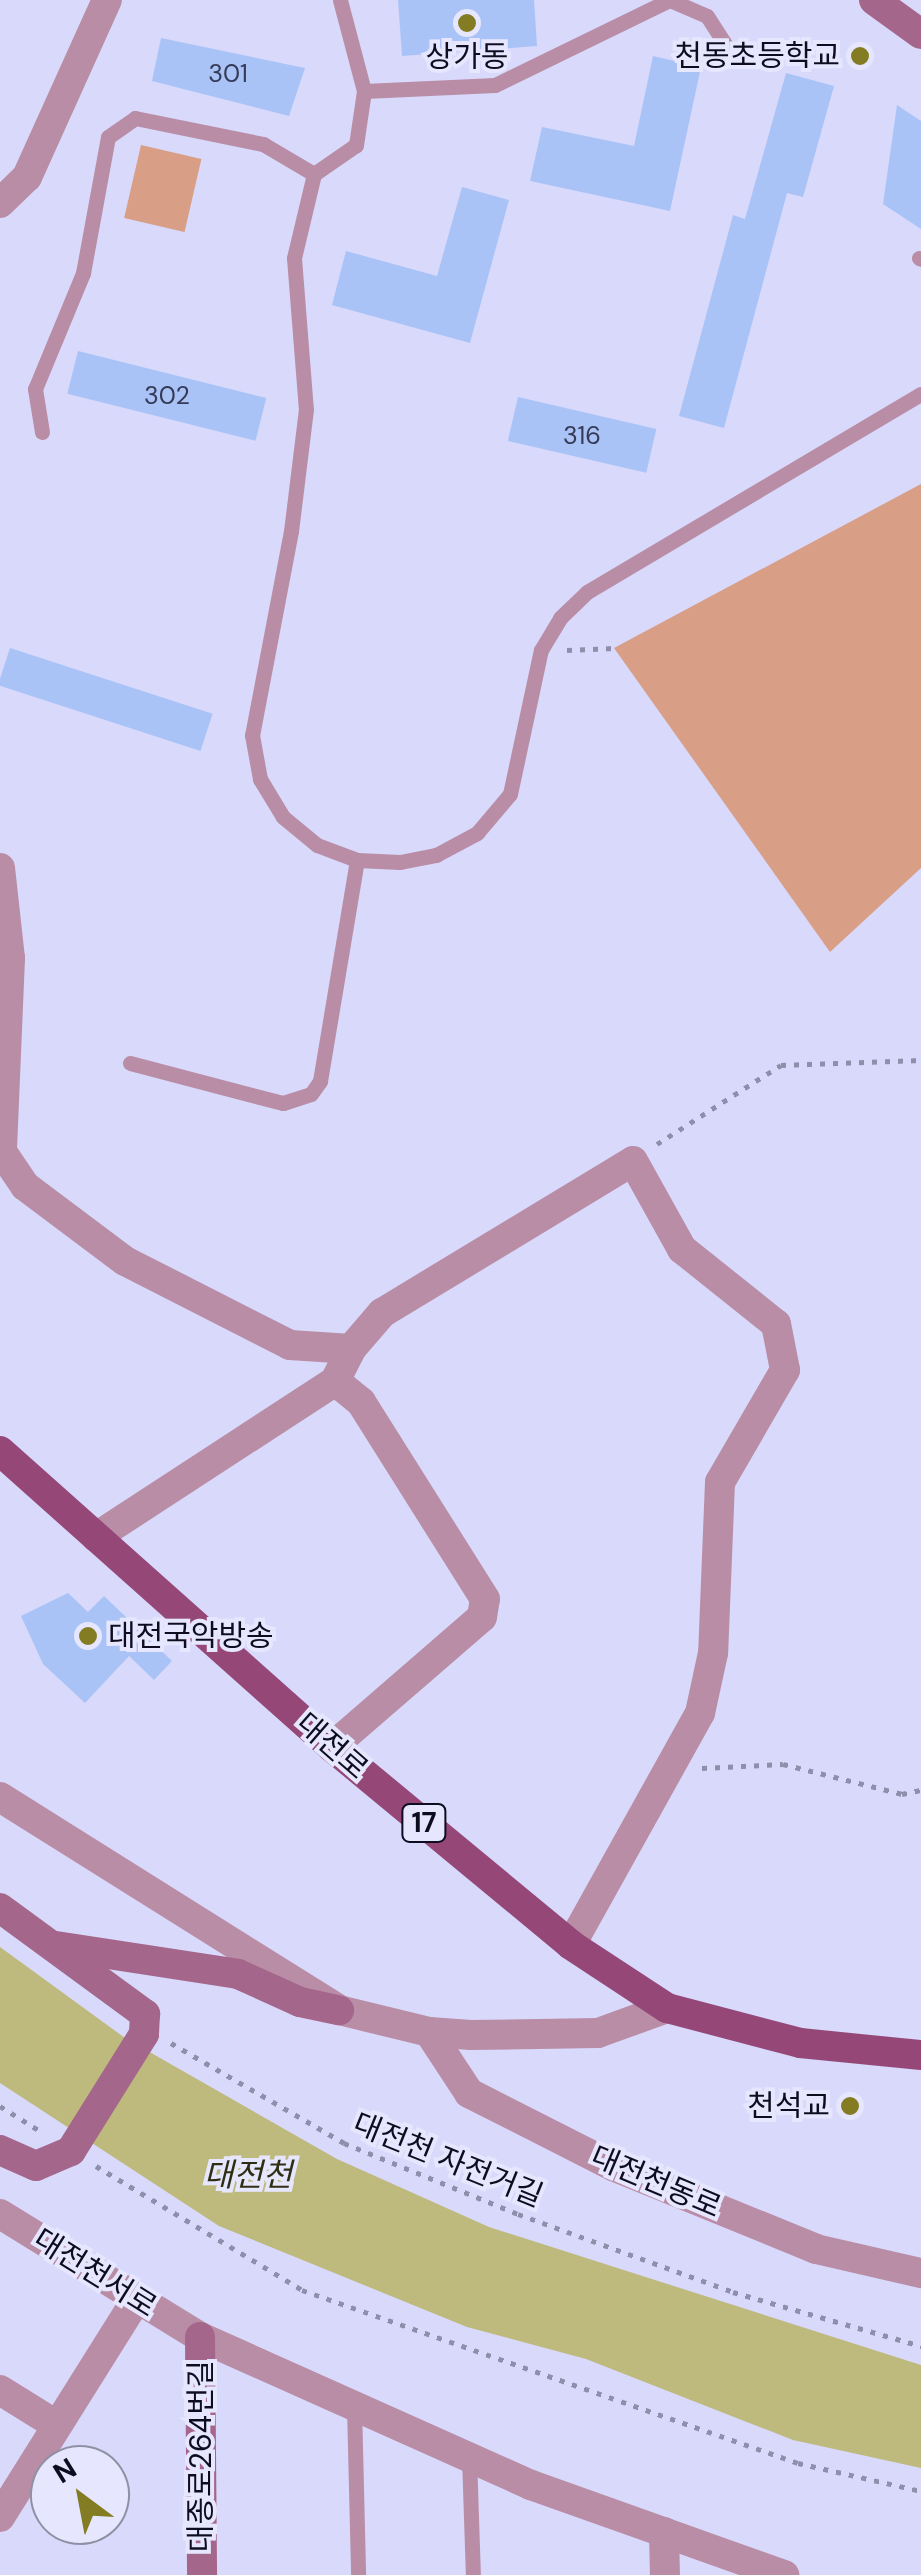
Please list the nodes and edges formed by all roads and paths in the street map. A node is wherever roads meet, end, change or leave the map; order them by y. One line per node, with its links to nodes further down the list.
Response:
1 (107, 0): 9 (street)
2 (340, 0): 7 (lane)
3 (669, 0): 6 (lane); 7 (lane)
4 (874, 0): 5 (main road)
5 (921, 34)
6 (734, 58)
7 (364, 91): 8 (lane)
8 (314, 174): 11 (lane); 14 (lane)
9 (0, 203)
10 (921, 394): 13 (lane)
11 (42, 432)
12 (614, 648): 13 (path)
13 (541, 650): 14 (lane)
14 (357, 860): 17 (lane)
15 (0, 868): 18 (street)
16 (921, 1060): 19 (path)
17 (130, 1063)
18 (1, 1152): 20 (street)
19 (633, 1160): 20 (street); 25 (street)
20 (351, 1349): 21 (street)
21 (335, 1381): 23 (street); 24 (street)
22 (0, 1450): 23 (main road, 대전로 / 17)
23 (96, 1537): 24 (main road, 대전로 / 17)
24 (332, 1747): 29 (main road, 대전로 / 17)
25 (664, 1776): 26 (path); 29 (street)
26 (921, 1790)
27 (0, 1797): 32 (street)
28 (0, 1908): 30 (main road)
29 (571, 1945): 31 (main road, 대전로 / 17)
30 (53, 1946): 32 (main road); 33 (main road)
31 (666, 2008): 34 (street); 35 (main road, 대전로 / 17)
32 (339, 2010): 34 (street)
33 (144, 2030): 37 (main road); 43 (path, 대전천 자전거길)
34 (428, 2032): 40 (street, 대전천동로)
35 (921, 2055)
36 (0, 2106): 37 (path)
37 (75, 2146): 38 (main road); 48 (path)
38 (0, 2150)
39 (0, 2214): 41 (street, 대전천서로)
40 (921, 2272)
41 (136, 2300): 42 (street, 대전천서로); 46 (street)
42 (200, 2337): 45 (street, 대전천서로); 51 (main road, 대종로264번길)
43 (921, 2346)
44 (0, 2390): 46 (street)
45 (354, 2406): 47 (street, 대전천서로); 52 (lane)
46 (53, 2424): 49 (street)
47 (469, 2457): 50 (street, 대전천서로); 53 (lane)
48 (921, 2491)
49 (0, 2517)
50 (664, 2532): 54 (street); 55 (street, 대전천서로)
51 (202, 2575)
52 (358, 2575)
53 (473, 2575)
54 (664, 2575)
55 (784, 2575)

